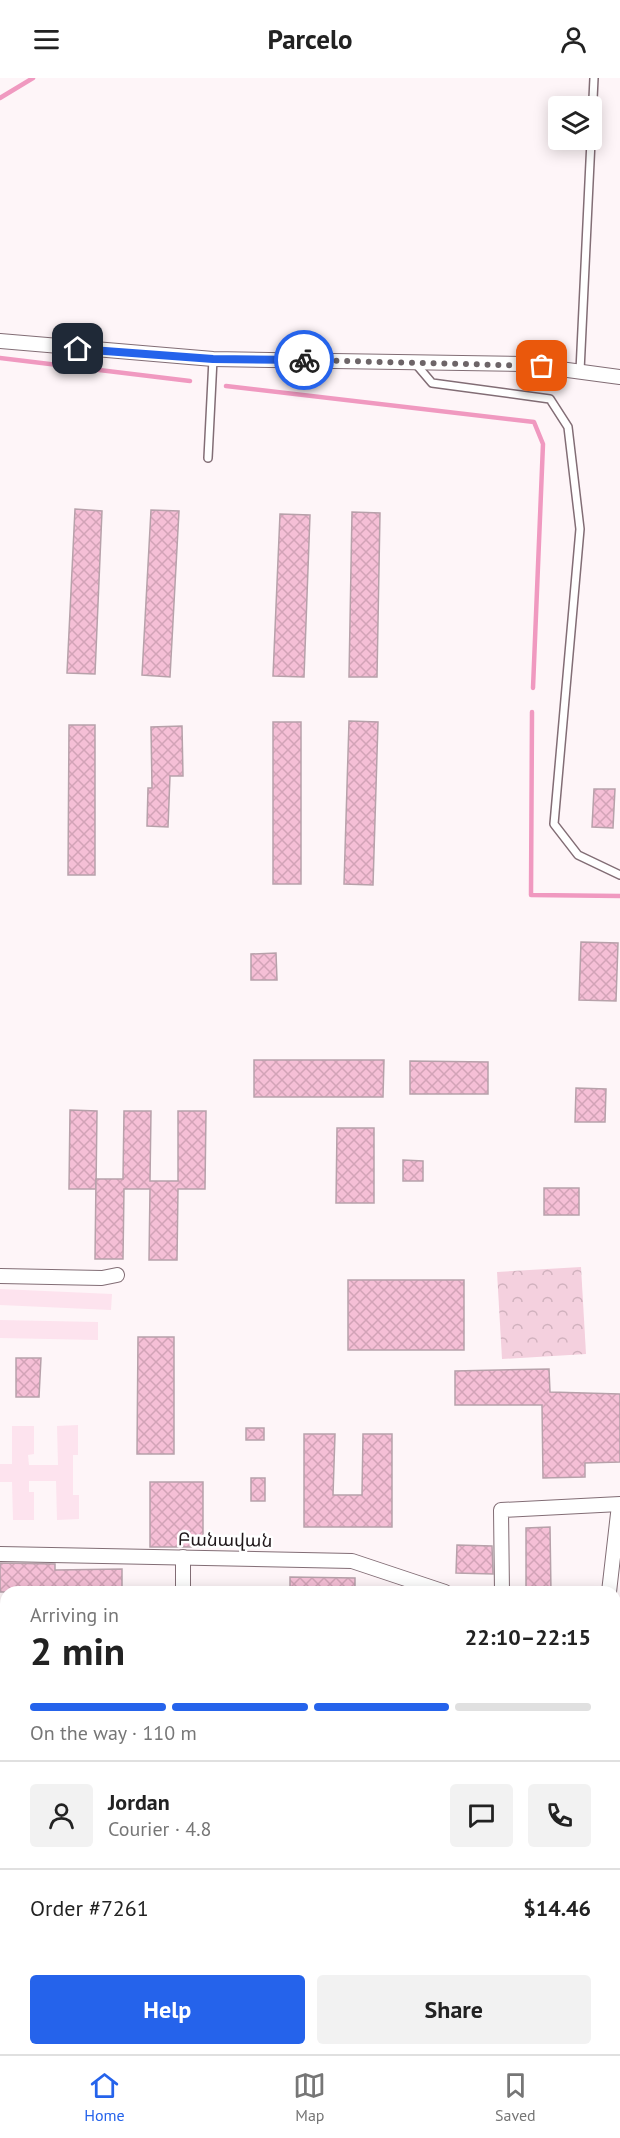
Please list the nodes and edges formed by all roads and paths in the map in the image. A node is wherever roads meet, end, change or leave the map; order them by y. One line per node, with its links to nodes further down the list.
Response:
1 (594, 78): 5 (lane)
2 (0, 341): 3 (street)
3 (213, 359): 4 (street); 7 (lane)
4 (414, 362): 5 (street); 8 (lane)
5 (580, 371): 6 (street)
6 (620, 377)
7 (208, 458)
8 (620, 874)
9 (117, 1275): 10 (street)
10 (0, 1276)
11 (619, 1505): 16 (street); 17 (street)
12 (0, 1554): 13 (street, Բանավան)
13 (183, 1557): 14 (street); 15 (street, Բանավան)
14 (183, 1586)
15 (427, 1586)
16 (501, 1586)
17 (610, 1586)

